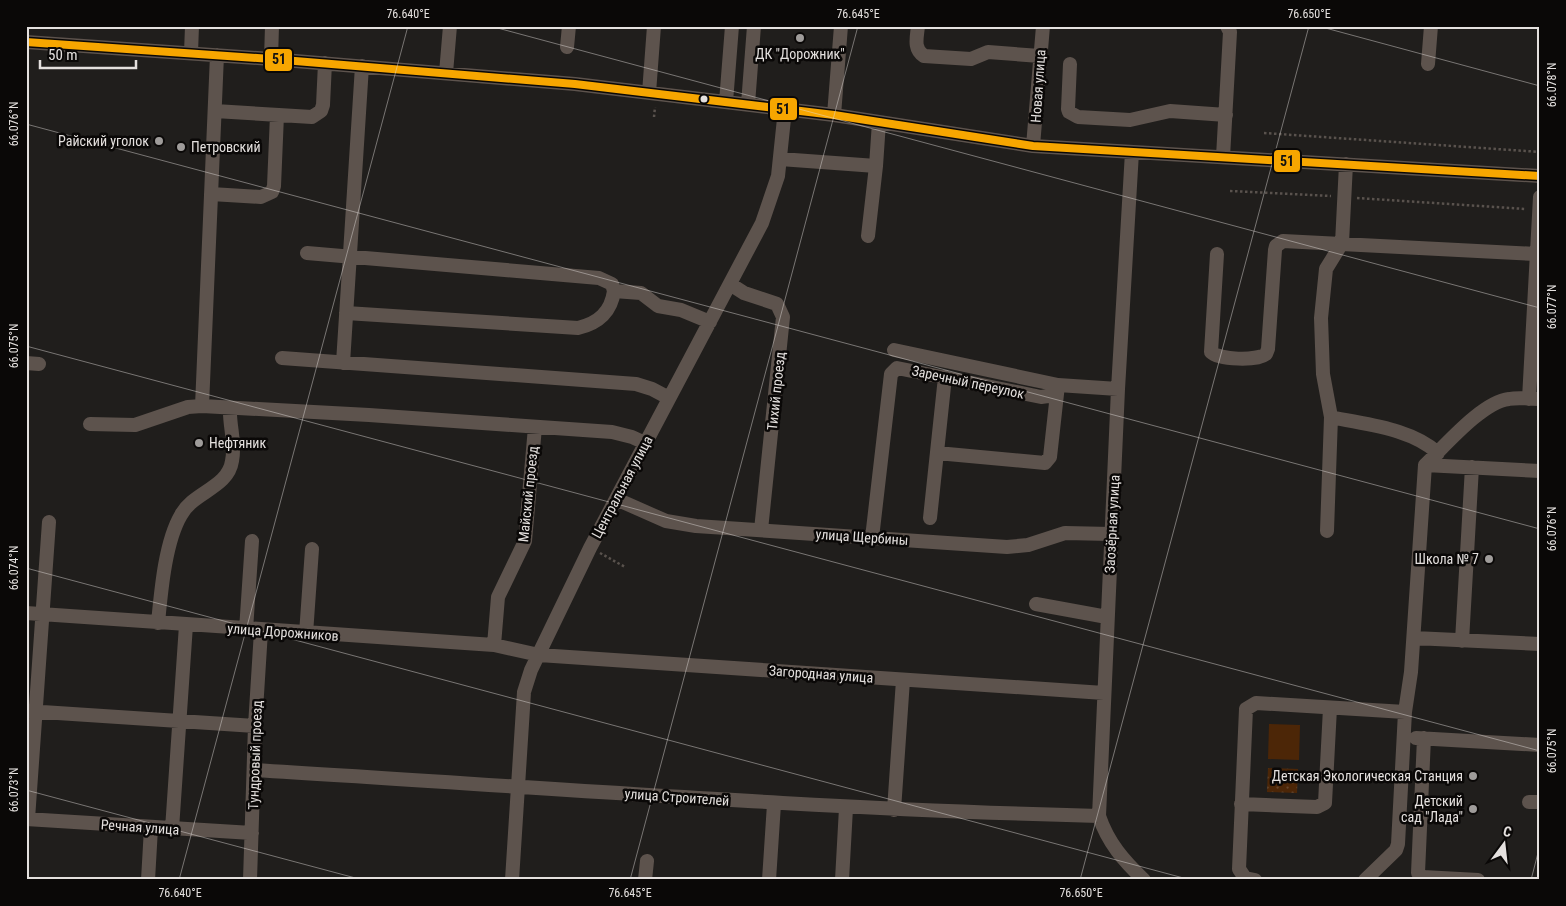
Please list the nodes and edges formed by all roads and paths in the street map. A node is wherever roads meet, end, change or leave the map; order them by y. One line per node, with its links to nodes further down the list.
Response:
1 (192, 26): 15 (street)
2 (272, 26): 18 (street)
3 (450, 26): 23 (street)
4 (569, 26): 14 (street)
5 (654, 26): 24 (street)
6 (732, 26): 25 (street)
7 (754, 26): 26 (street)
8 (841, 26): 30 (street)
9 (918, 26): 17 (street)
10 (1043, 26): 17 (street, Новая улица)
11 (1227, 26): 31 (street)
12 (1431, 26): 21 (street)
13 (26, 42): 15 (street)
14 (567, 47)
15 (191, 53): 16 (street)
16 (217, 55): 18 (street); 28 (street)
17 (1040, 56): 34 (street, Новая улица)
18 (270, 59): 19 (street)
19 (325, 63): 22 (street); 29 (street)
20 (1070, 64): 31 (street)
21 (1428, 64)
22 (362, 66): 23 (street); 51 (street)
23 (446, 73): 24 (street)
24 (649, 93): 25 (street)
25 (726, 102): 26 (street)
26 (748, 104): 27 (street)
27 (785, 109): 30 (street); 38 (street, Центральная улица)
28 (215, 111): 29 (street); 43 (street)
29 (278, 115): 43 (street)
30 (834, 115): 32 (street)
31 (1226, 115): 37 (street)
32 (879, 122): 34 (street); 40 (street)
33 (1264, 133): 36 (path)
34 (1033, 146): 35 (street)
35 (1132, 152): 37 (street); 61 (street, Заозёрная улица)
36 (1540, 152)
37 (1223, 157): 39 (street)
38 (780, 159): 40 (street); 52 (street, Центральная улица)
39 (1346, 164): 41 (street); 44 (street)
40 (876, 166): 46 (street)
41 (1540, 176)
42 (1230, 191): 44 (path)
43 (211, 194): 64 (street)
44 (1344, 197): 45 (path); 47 (street)
45 (1539, 204): 48 (street)
46 (868, 236)
47 (1342, 243): 48 (street); 50 (street); 66 (street)
48 (1537, 248): 63 (street)
49 (307, 253): 51 (street)
50 (1217, 254)
51 (350, 256): 53 (street); 54 (street)
52 (730, 284): 55 (street, Центральная улица); 78 (street, Тихий проезд)
53 (614, 291): 54 (street); 55 (street)
54 (346, 314): 58 (street)
55 (710, 322): 62 (street, Центральная улица)
56 (894, 350): 60 (street)
57 (282, 358): 58 (street)
58 (343, 363): 62 (street)
59 (945, 377): 60 (street, Заречный переулок); 71 (street); 81 (street, Заречный переулок)
60 (1058, 385): 61 (street); 71 (street)
61 (1118, 389): 80 (street, Заозёрная улица)
62 (669, 398): 69 (street, Центральная улица)
63 (1536, 399): 70 (street)
64 (202, 406): 65 (street); 67 (street)
65 (230, 408): 68 (street); 90 (street)
66 (1332, 417): 70 (street); 79 (street)
67 (90, 424)
68 (535, 427): 69 (street); 98 (street, Майский проезд)
69 (645, 443): 75 (street, Центральная улица)
70 (1438, 452): 72 (street)
71 (937, 453): 76 (street)
72 (1425, 464): 73 (street); 95 (street)
73 (1472, 467): 74 (street); 96 (street)
74 (1540, 471)
75 (616, 499): 78 (street, улица Щербины); 83 (street, Центральная улица)
76 (930, 518)
77 (49, 522): 88 (street)
78 (760, 530): 81 (street, улица Щербины)
79 (1328, 531)
80 (1111, 534): 81 (street, улица Щербины); 89 (street, Заозёрная улица)
81 (872, 538)
82 (252, 541): 92 (street)
83 (590, 548): 85 (path); 99 (street, Центральная улица)
84 (312, 550): 94 (street)
85 (624, 567)
86 (1036, 604): 89 (street)
87 (26, 613): 88 (street, улица Дорожников)
88 (42, 615): 90 (street, улица Дорожников); 103 (street)
89 (1107, 617): 101 (street, Заозёрная улица)
90 (158, 623): 91 (street, улица Дорожников)
91 (186, 625): 92 (street, улица Дорожников); 105 (street)
92 (246, 630): 93 (street, улица Дорожников)
93 (261, 631): 94 (street, улица Дорожников); 106 (street, Тундровый проезд)
94 (306, 634): 98 (street, улица Дорожников)
95 (1414, 638): 96 (street); 104 (street)
96 (1462, 641): 97 (street)
97 (1540, 644)
98 (494, 645): 99 (street, улица Дорожников)
99 (539, 655): 100 (street, Загородная улица); 111 (street, Центральная улица)
100 (903, 680): 101 (street, Загородная улица); 115 (street)
101 (1104, 694): 116 (street, Заозёрная улица)
102 (1330, 708): 104 (street); 113 (street); 113 (street)
103 (31, 711): 105 (street); 117 (street)
104 (1405, 712): 107 (street)
105 (179, 722): 106 (street); 119 (street)
106 (255, 726): 110 (street, Тундровый проезд)
107 (1403, 737): 108 (street); 130 (street)
108 (1424, 738): 109 (street); 131 (street)
109 (1540, 744)
110 (254, 770): 111 (street, улица Строителей); 120 (street, Тундровый проезд)
111 (518, 786): 112 (street, улица Строителей); 124 (street, Центральная улица)
112 (774, 804): 114 (street, улица Строителей); 126 (street)
113 (1241, 804): 129 (street)
114 (846, 808): 115 (street, улица Строителей); 127 (street)
115 (894, 810): 116 (street, улица Строителей)
116 (1099, 816): 128 (street, Заозёрная улица)
117 (27, 819): 118 (street, Речная улица)
118 (151, 828): 119 (street, Речная улица); 122 (street)
119 (172, 829): 120 (street, Речная улица)
120 (252, 833): 123 (street, Тундровый проезд)
121 (646, 861): 125 (street)
122 (148, 880)
123 (250, 880)
124 (512, 880)
125 (645, 880)
126 (769, 880)
127 (842, 880)
128 (1144, 880)
129 (1255, 880)
130 (1365, 880)
131 (1478, 880)

